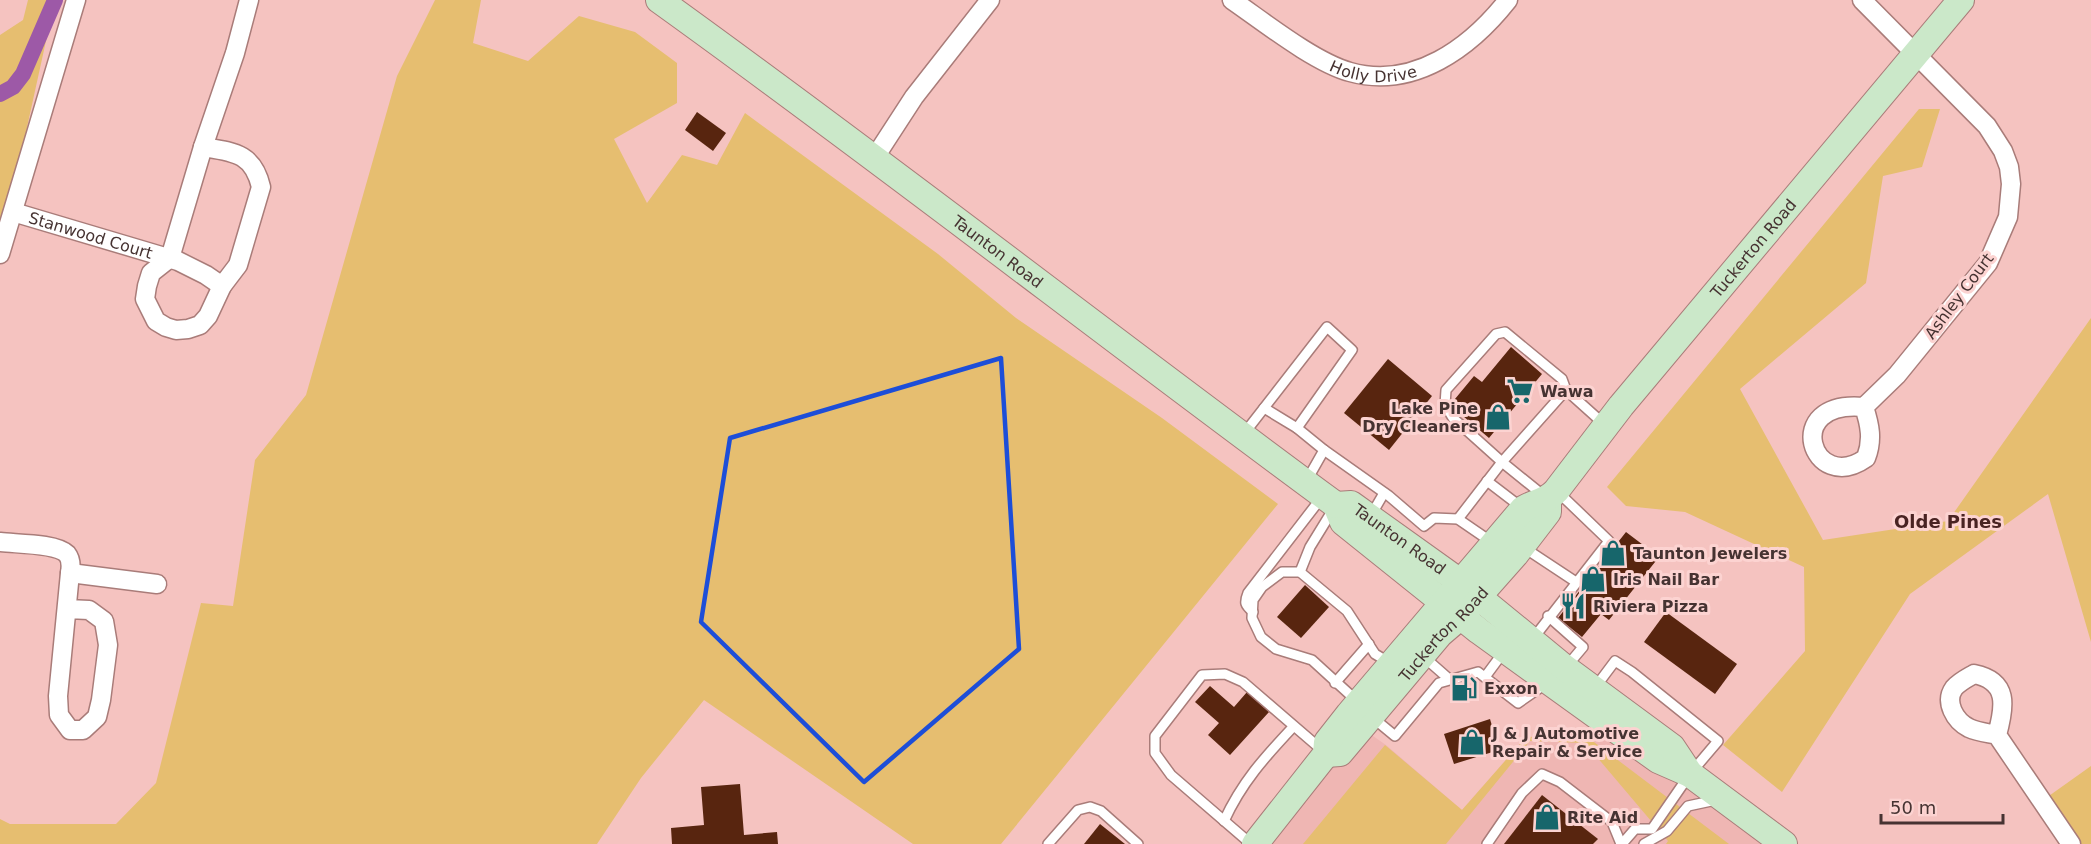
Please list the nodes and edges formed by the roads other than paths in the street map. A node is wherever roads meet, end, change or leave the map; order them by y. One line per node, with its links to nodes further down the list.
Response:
1 (76, 0): 12 (street)
2 (249, 0): 10 (street, Stanwood Court)
3 (659, 0): 11 (main road, Taunton Road)
4 (990, 0): 11 (street)
5 (1232, 0): 6 (street, Holly Drive)
6 (1508, 0)
7 (1862, 0): 9 (street, Ashley Court)
8 (1961, 0): 9 (main road, Tuckerton Road)
9 (1917, 54): 17 (street, Ashley Court); 19 (main road, Tuckerton Road)
10 (203, 147): 14 (street, Stanwood Court); 15 (street, Stanwood Court)
11 (875, 157): 21 (main road, Taunton Road)
12 (13, 212): 13 (street); 14 (street, Stanwood Court)
13 (0, 254)
14 (170, 258): 15 (street, Stanwood Court); 15 (street, Stanwood Court)
15 (222, 286)
16 (1566, 390): 19 (lane); 23 (lane); 23 (lane)
17 (1864, 407)
18 (1264, 408): 20 (lane); 20 (lane); 21 (lane)
19 (1606, 426): 27 (main road, Tuckerton Road)
20 (1297, 428): 22 (lane)
21 (1243, 435): 26 (main road, Taunton Road)
22 (1324, 450): 25 (lane); 26 (lane)
23 (1502, 462): 24 (lane); 27 (lane)
24 (1487, 481): 28 (lane); 30 (lane)
25 (1384, 493): 29 (lane); 31 (lane)
26 (1321, 494): 29 (main road, Taunton Road); 35 (lane); 41 (main road, Taunton Road); 42 (lane)
27 (1552, 495): 28 (main road); 34 (main road, Tuckerton Road); 37 (lane)
28 (1523, 509): 33 (main road, Tuckerton Road)
29 (1370, 517): 31 (main road, Taunton Road)
30 (1458, 519): 31 (lane); 33 (lane)
31 (1418, 536): 39 (main road, Taunton Road)
32 (0, 542): 36 (street)
33 (1494, 544): 39 (main road, Tuckerton Road)
34 (1522, 547): 37 (lane); 39 (main road, Tuckerton Road)
35 (1300, 572): 42 (lane); 45 (lane)
36 (70, 573): 38 (street); 40 (street)
37 (1576, 582): 43 (lane)
38 (157, 584)
39 (1468, 589): 41 (main road, Tuckerton Road); 44 (main road, Taunton Road)
40 (67, 609): 40 (street)
41 (1452, 609): 46 (main road, Taunton Road); 47 (main road, Tuckerton Road); 48 (main road, Tuckerton Road)
42 (1253, 612): 52 (lane)
43 (1548, 616): 44 (lane); 49 (lane)
44 (1531, 641): 49 (main road, Taunton Road)
45 (1369, 644): 48 (lane); 52 (lane)
46 (1506, 649): 49 (main road, Taunton Road); 50 (lane)
47 (1423, 656): 51 (lane); 54 (main road, Tuckerton Road)
48 (1392, 664): 54 (main road, Tuckerton Road)
49 (1558, 674): 50 (lane); 53 (main road); 58 (main road)
50 (1485, 677): 51 (lane)
51 (1449, 679): 54 (lane)
52 (1335, 683): 54 (lane)
53 (1594, 689): 58 (main road); 58 (lane)
54 (1365, 710): 57 (main road, Tuckerton Road)
55 (1293, 727): 57 (lane); 60 (lane); 60 (lane)
56 (1997, 735): 68 (street)
57 (1326, 754): 63 (main road, Tuckerton Road)
58 (1690, 774): 59 (main road); 65 (lane)
59 (1723, 798): 66 (lane); 67 (main road)
60 (1224, 821): 63 (lane)
61 (1048, 844): 62 (lane)
62 (1138, 844)
63 (1253, 844)
64 (1487, 844): 65 (lane)
65 (1621, 844)
66 (1644, 844)
67 (1784, 844)
68 (2071, 844)

